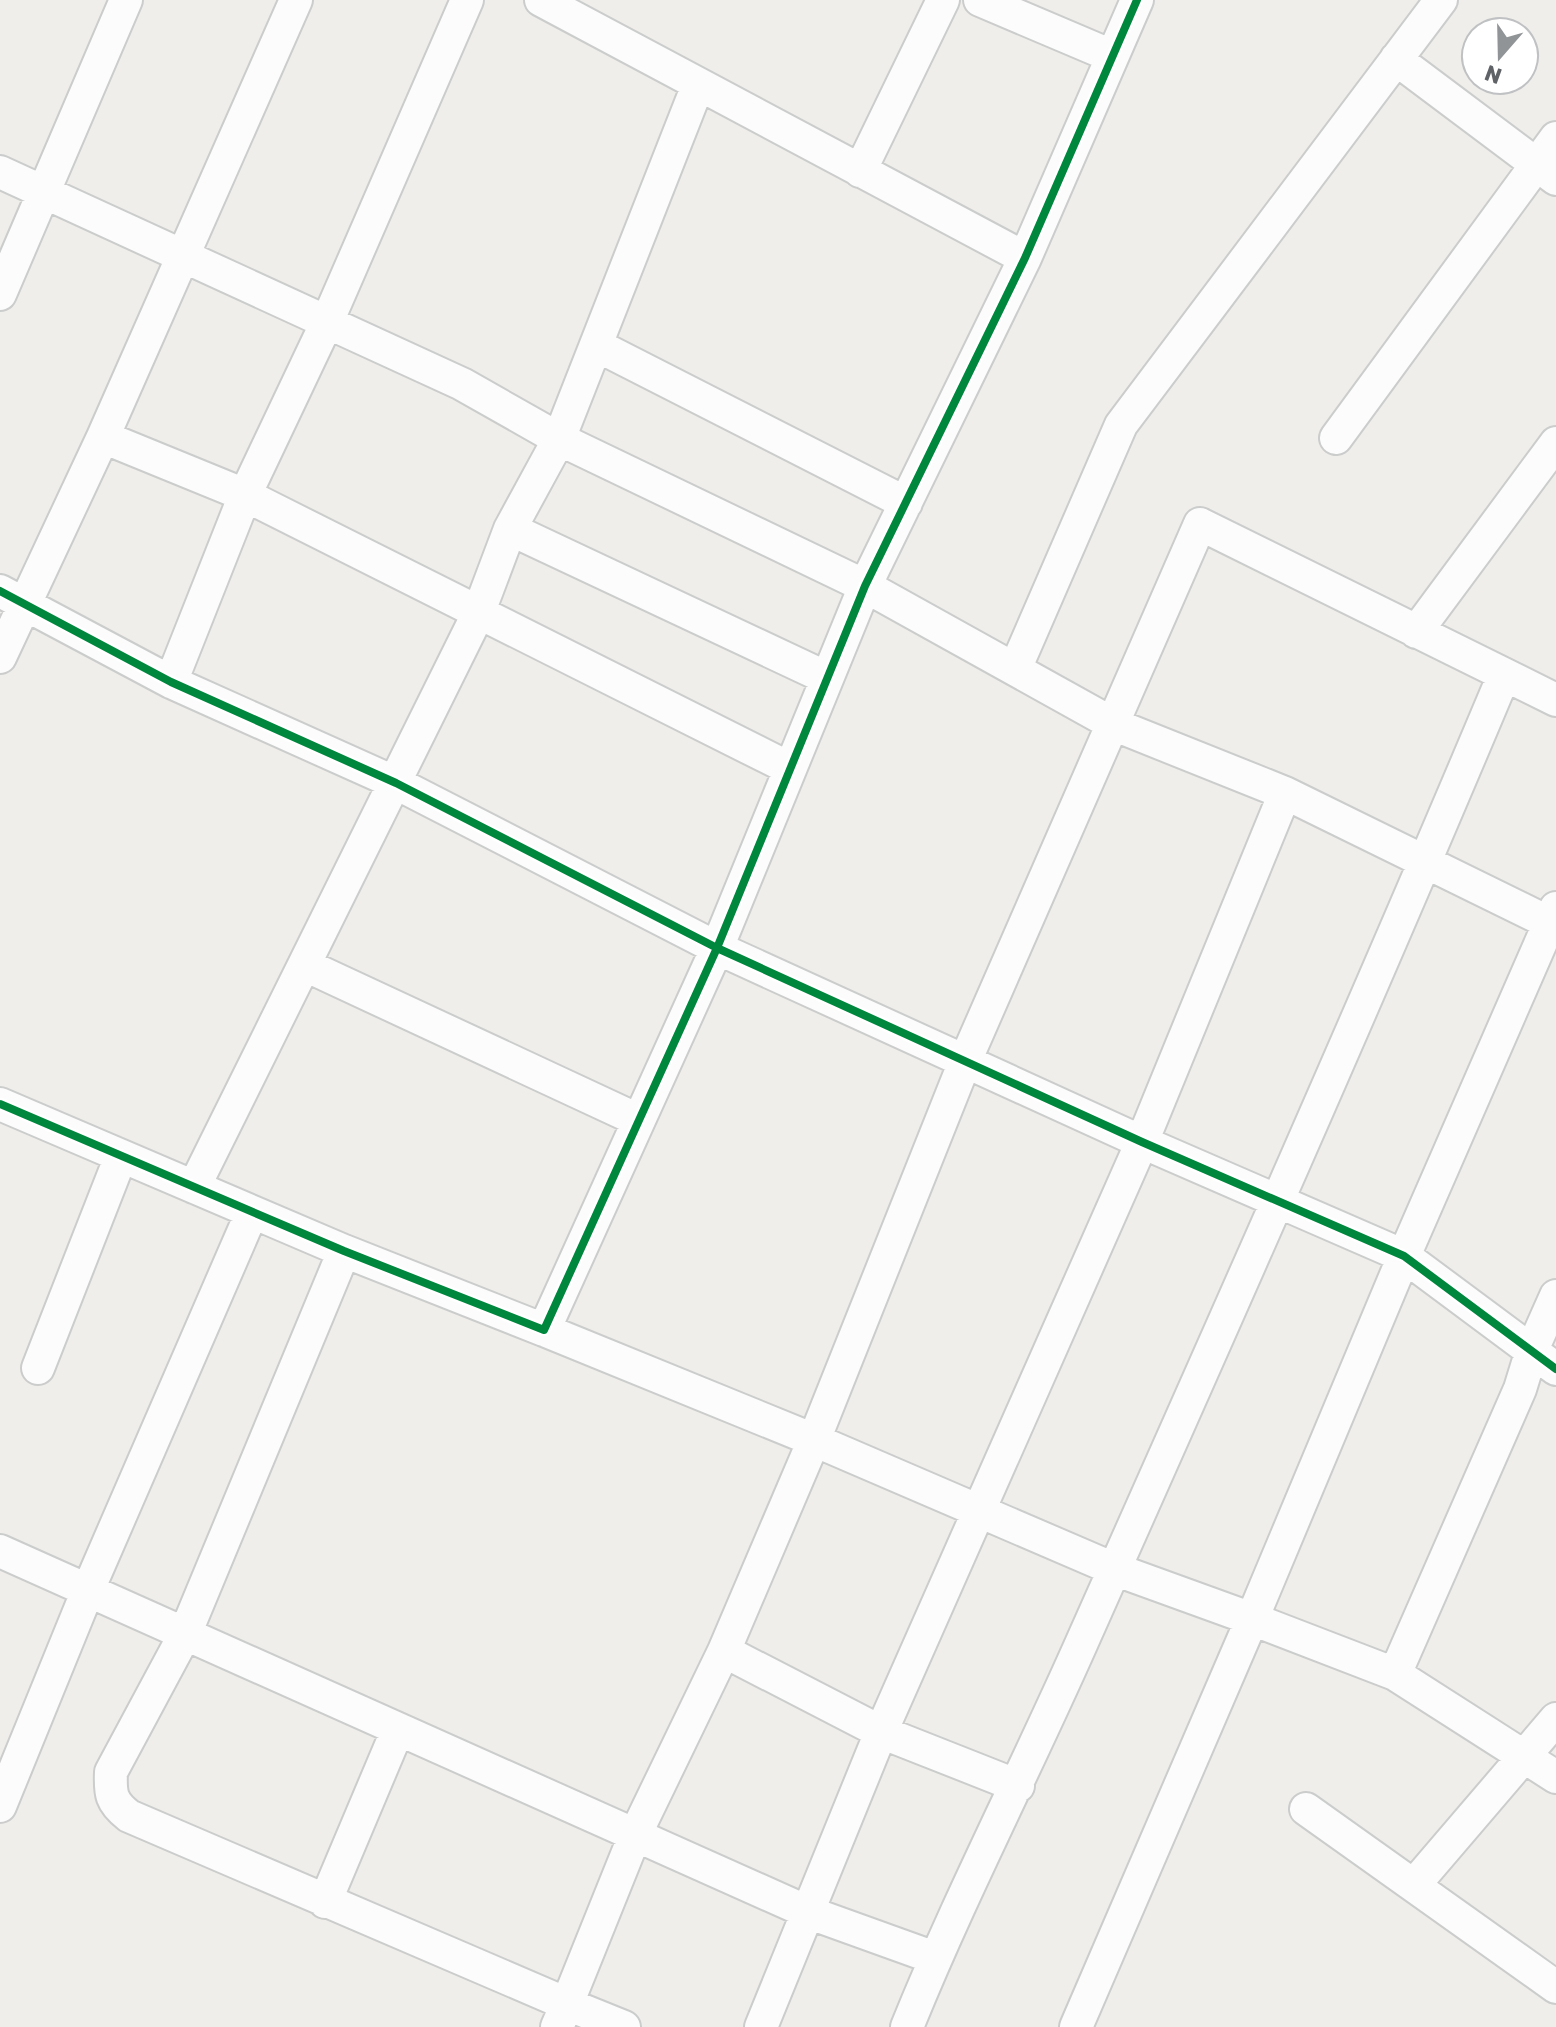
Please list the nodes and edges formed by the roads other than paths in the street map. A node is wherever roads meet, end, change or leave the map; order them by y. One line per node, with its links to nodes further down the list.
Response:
1 (126, 0): 16 (street)
2 (296, 0): 17 (street)
3 (467, 0): 20 (street)
4 (541, 0): 11 (street)
5 (943, 0): 13 (street)
6 (980, 0): 9 (street)
7 (1137, 0): 9 (street)
8 (1441, 0): 10 (street)
9 (1112, 56): 18 (street)
10 (1396, 59): 15 (street); 34 (street)
11 (698, 85): 13 (street); 21 (street)
12 (1556, 138): 15 (street)
13 (860, 171): 18 (street)
14 (0, 172): 16 (street)
15 (1545, 172): 23 (street)
16 (44, 192): 17 (street); 19 (street)
17 (184, 256): 20 (street); 22 (street)
18 (1025, 258): 27 (street)
19 (0, 294)
20 (327, 322): 24 (street); 26 (street)
21 (596, 345): 24 (street); 27 (street)
22 (103, 437): 26 (street); 30 (street)
23 (1336, 438)
24 (559, 439): 28 (street); 29 (street)
25 (1556, 443): 32 (street)
26 (245, 495): 31 (street); 37 (street)
27 (906, 503): 29 (street)
28 (510, 529): 31 (street); 36 (street)
29 (865, 586): 34 (street); 36 (street)
30 (13, 598): 33 (street); 37 (street)
31 (478, 614): 40 (street); 41 (street)
32 (1416, 632): 35 (street); 39 (street)
33 (0, 657)
34 (1015, 669): 39 (street)
35 (1504, 675): 38 (street); 43 (street)
36 (827, 678): 40 (street)
37 (171, 682): 41 (street)
38 (1556, 700)
39 (1115, 725): 42 (street); 47 (street)
40 (789, 768): 45 (street)
41 (396, 783): 45 (street); 46 (street)
42 (1285, 793): 43 (street); 50 (street)
43 (1427, 860): 44 (street); 53 (street)
44 (1554, 919): 56 (street)
45 (717, 948): 47 (street); 49 (street)
46 (305, 965): 49 (street); 52 (street)
47 (966, 1059): 50 (street); 61 (street)
48 (0, 1104): 51 (street)
49 (638, 1120): 58 (street)
50 (1142, 1142): 53 (street); 62 (street)
51 (121, 1156): 52 (street); 60 (street)
52 (194, 1187): 54 (street)
53 (1277, 1199): 56 (street); 64 (street)
54 (252, 1212): 55 (street); 65 (street)
55 (344, 1251): 58 (street); 67 (street)
56 (1404, 1256): 59 (street); 66 (street)
57 (1556, 1296): 59 (street)
58 (544, 1330): 61 (street)
59 (1544, 1359): 69 (street)
60 (38, 1368)
61 (814, 1440): 62 (street); 68 (street)
62 (981, 1509): 64 (street); 72 (street)
63 (0, 1551): 65 (street)
64 (1114, 1569): 66 (street); 75 (street)
65 (88, 1590): 67 (street); 76 (street)
66 (1252, 1619): 69 (street); 88 (street)
67 (185, 1634): 71 (street); 80 (street)
68 (724, 1651): 72 (street); 78 (street)
69 (1395, 1674): 73 (street)
70 (1556, 1719): 73 (street)
71 (398, 1729): 78 (street); 80 (street)
72 (881, 1732): 75 (street); 81 (street)
73 (1526, 1756): 74 (street); 79 (street)
74 (1556, 1777)
75 (1018, 1786): 82 (street)
76 (0, 1806)
77 (1306, 1809): 79 (street)
78 (635, 1835): 81 (street); 84 (street)
79 (1414, 1885): 83 (street)
80 (325, 1902): 84 (street)
81 (810, 1913): 82 (street); 86 (street)
82 (935, 1958): 87 (street)
83 (1556, 1987)
84 (562, 2016): 85 (street)
85 (624, 2027)
86 (761, 2027)
87 (907, 2027)
88 (1076, 2027)

